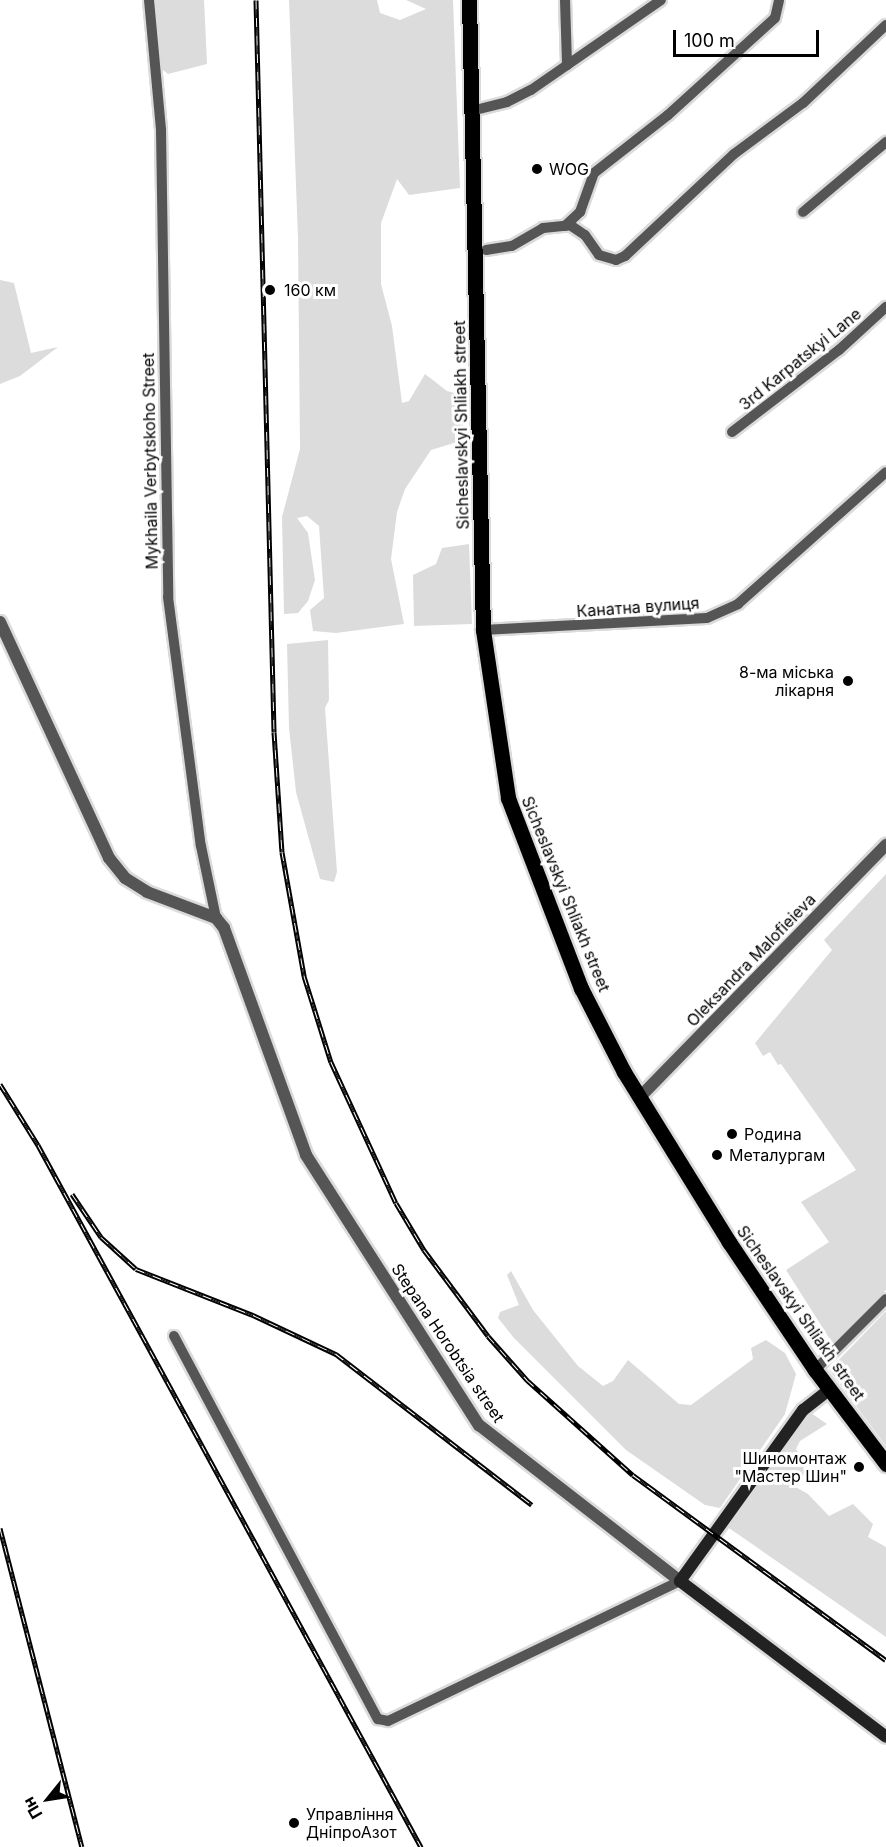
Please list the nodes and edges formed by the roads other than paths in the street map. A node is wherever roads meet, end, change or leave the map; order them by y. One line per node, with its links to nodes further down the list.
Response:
1 (149, 0): 19 (street, Mykhaila Verbytskoho Street)
2 (469, 0): 8 (main road, Sicheslavskyi Shliakh street)
3 (565, 0): 7 (street)
4 (662, 0): 7 (street)
5 (779, 0): 11 (street)
6 (886, 25): 11 (street)
7 (567, 65): 8 (street)
8 (471, 111): 17 (main road, Sicheslavskyi Shliakh street)
9 (886, 142): 10 (street)
10 (803, 212)
11 (565, 225): 12 (street)
12 (486, 250)
13 (886, 307): 14 (street, 3rd Karpatskyi Lane)
14 (732, 432)
15 (886, 472): 17 (street, Канатна вулиця)
16 (0, 622): 19 (street)
17 (483, 630): 20 (main road, Sicheslavskyi Shliakh street)
18 (886, 845): 20 (street, Oleksandra Malofieieva)
19 (216, 918): 26 (street, Stepana Horobtsia street)
20 (639, 1098): 23 (main road, Sicheslavskyi Shliakh street)
21 (886, 1299): 23 (street)
22 (174, 1336): 26 (street)
23 (815, 1370): 24 (main road, Sicheslavskyi Shliakh street)
24 (830, 1389): 25 (main road, Sicheslavskyi Shliakh street); 26 (main road)
25 (886, 1464)
26 (680, 1581): 27 (main road, Stepana Horobtsia street)
27 (886, 1737)

